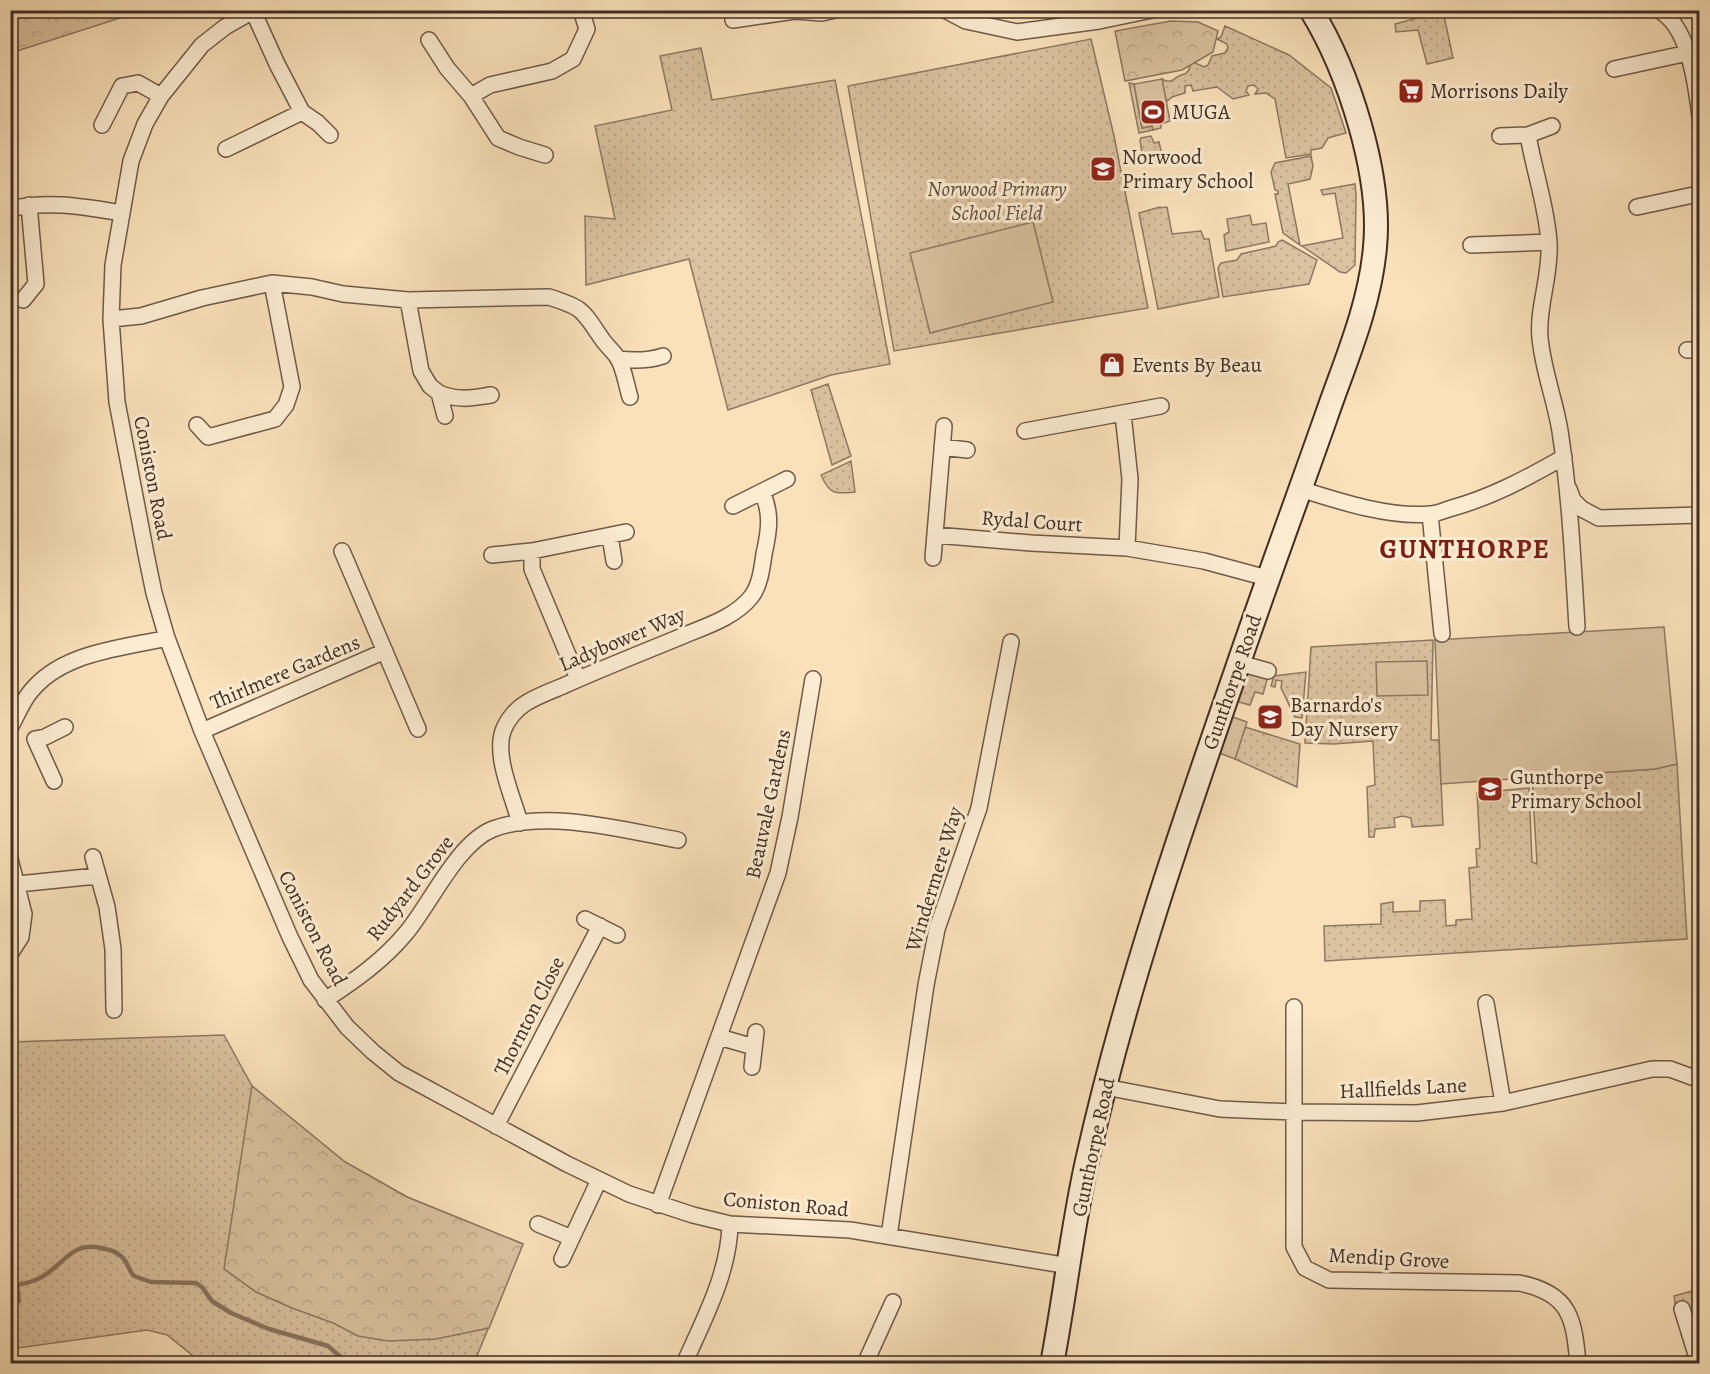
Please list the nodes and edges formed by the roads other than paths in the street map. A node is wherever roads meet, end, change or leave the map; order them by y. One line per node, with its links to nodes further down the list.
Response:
1 (581, 10): 14 (street)
2 (835, 10): 8 (street)
3 (945, 10): 4 (street)
4 (1152, 10)
5 (1311, 10): 51 (street, Gunthorpe Road)
6 (1658, 10): 10 (street)
7 (254, 11): 13 (street, Coniston Road); 15 (street)
8 (733, 20)
9 (429, 40): 14 (street)
10 (1688, 53): 11 (street); 12 (street)
11 (1614, 69)
12 (1697, 85): 16 (street)
13 (161, 96): 17 (street); 28 (street, Coniston Road)
14 (471, 96): 23 (street)
15 (302, 112): 19 (street); 22 (street)
16 (1700, 116)
17 (102, 125)
18 (1552, 126): 20 (street)
19 (330, 135)
20 (1528, 135): 21 (street); 29 (street)
21 (1500, 136)
22 (226, 149)
23 (545, 156)
24 (1699, 194): 26 (street)
25 (29, 205): 27 (street); 28 (street); 32 (street)
26 (1637, 207)
27 (10, 209)
28 (122, 213): 34 (street, Coniston Road)
29 (1550, 242): 30 (street); 48 (street)
30 (1471, 245)
31 (272, 284): 33 (street); 34 (street); 43 (street)
32 (23, 300)
33 (408, 300): 36 (street); 37 (street)
34 (111, 319): 68 (street, Coniston Road)
35 (663, 356): 36 (street)
36 (618, 359): 39 (street)
37 (439, 393): 38 (street); 42 (street)
38 (491, 395)
39 (630, 396)
40 (1161, 406): 41 (street)
41 (1123, 414): 45 (street); 59 (street)
42 (445, 416)
43 (197, 425)
44 (944, 426): 46 (street)
45 (1025, 430)
46 (942, 447): 47 (street); 58 (street)
47 (967, 450)
48 (1564, 457): 50 (street); 54 (street)
49 (787, 479): 52 (street)
50 (1567, 483): 55 (street); 66 (street)
51 (1300, 489): 54 (street); 65 (street, Gunthorpe Road)
52 (762, 492): 53 (street); 73 (street, Ladybower Way)
53 (733, 506)
54 (1430, 514): 67 (street)
55 (1700, 515)
56 (626, 532): 57 (street)
57 (610, 536): 61 (street); 64 (street)
58 (936, 536): 59 (street, Rydal Court); 63 (street)
59 (1127, 548): 65 (street, Rydal Court)
60 (342, 551): 70 (street, Thirlmere Gardens)
61 (532, 551): 62 (street); 73 (street)
62 (492, 555)
63 (933, 558)
64 (614, 561)
65 (1267, 578): 71 (street, Gunthorpe Road)
66 (1577, 627)
67 (1442, 634)
68 (167, 638): 77 (street); 78 (street, Coniston Road)
69 (1011, 642): 106 (street, Windermere Way)
70 (385, 651): 76 (street, Thirlmere Gardens); 78 (street, Thirlmere Gardens)
71 (1239, 663): 72 (street); 98 (street, Gunthorpe Road)
72 (1268, 670)
73 (578, 679): 81 (street, Ladybower Way)
74 (813, 679): 95 (street, Beauvale Gardens)
75 (65, 727): 79 (street)
76 (418, 729)
77 (10, 730): 79 (street)
78 (202, 731): 91 (street, Coniston Road)
79 (35, 739): 80 (street)
80 (54, 781)
81 (520, 823): 82 (street, Rudyard Grove); 91 (street, Rudyard Grove)
82 (678, 840)
83 (93, 857): 85 (street)
84 (10, 859): 86 (street)
85 (97, 876): 86 (street); 94 (street)
86 (18, 884): 90 (street)
87 (585, 919): 88 (street)
88 (600, 926): 89 (street); 101 (street, Thornton Close)
89 (617, 935)
90 (10, 954)
91 (325, 1000): 101 (street, Coniston Road)
92 (1486, 1003): 99 (street)
93 (1294, 1007): 100 (street, Mendip Grove)
94 (114, 1010)
95 (719, 1037): 96 (street); 103 (street, Beauvale Gardens)
96 (752, 1067)
97 (1700, 1080): 99 (street, Hallfields Lane)
98 (1105, 1087): 100 (street, Hallfields Lane); 109 (street, Gunthorpe Road)
99 (1503, 1103): 100 (street, Hallfields Lane)
100 (1293, 1112): 116 (street, Mendip Grove)
101 (496, 1126): 102 (street, Coniston Road)
102 (599, 1180): 103 (street, Coniston Road); 107 (street)
103 (658, 1205): 105 (street, Coniston Road)
104 (538, 1224): 107 (street)
105 (730, 1224): 106 (street, Coniston Road); 113 (street)
106 (889, 1236): 109 (street, Coniston Road)
107 (572, 1238): 108 (street)
108 (562, 1259)
109 (1069, 1266): 115 (street, Gunthorpe Road)
110 (893, 1302): 114 (street)
111 (1682, 1309): 112 (street)
112 (1694, 1327): 117 (street)
113 (684, 1364)
114 (865, 1364)
115 (1052, 1364)
116 (1578, 1364)
117 (1699, 1364)

